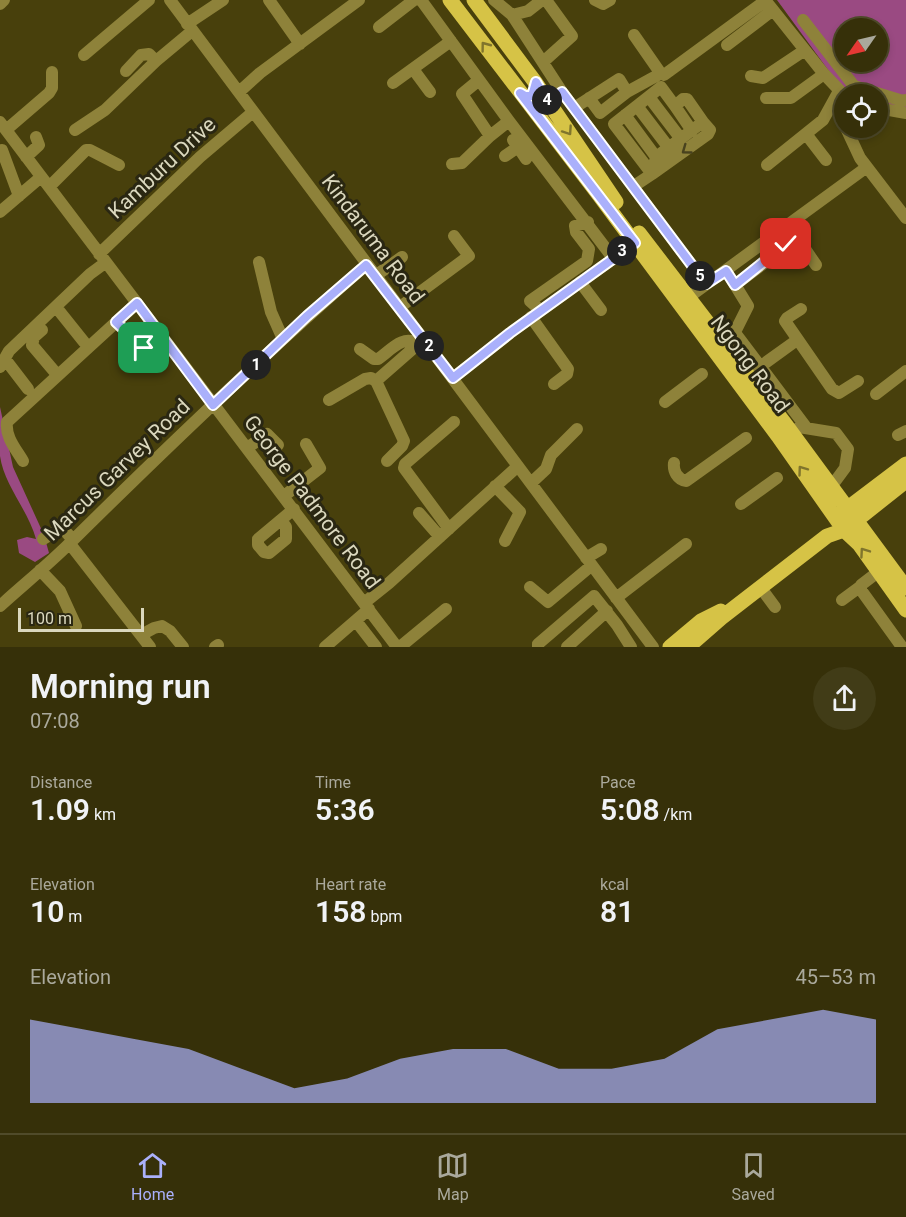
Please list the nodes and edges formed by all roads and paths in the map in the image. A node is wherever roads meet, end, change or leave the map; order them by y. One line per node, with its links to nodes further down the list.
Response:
1 (4, 0): 14 (street)
2 (149, 0): 25 (street)
3 (170, 0): 18 (street, Kindaruma Road)
4 (223, 0): 18 (street)
5 (269, 0): 22 (street)
6 (357, 0): 22 (street)
7 (414, 0): 19 (street)
8 (421, 0): 21 (street)
9 (450, 0): 42 (main road, Ngong Road, one-way to 9)
10 (543, 0): 16 (street); 27 (street)
11 (595, 0): 12 (street)
12 (610, 0)
13 (484, 2): 16 (street, Ngong Road); 35 (main road, Ngong Road)
14 (0, 4)
15 (768, 4): 23 (street); 24 (street); 32 (street)
16 (512, 15): 27 (street, Ngong Road)
17 (803, 20): 46 (street)
18 (189, 27): 26 (street); 38 (street, Kindaruma Road)
19 (379, 27)
20 (633, 34): 41 (street)
21 (451, 41): 28 (street); 34 (street)
22 (300, 44): 38 (street)
23 (727, 45)
24 (804, 50): 31 (street); 33 (street)
25 (84, 54)
26 (156, 61): 29 (street); 59 (street)
27 (543, 62): 40 (street, Ngong Road)
28 (413, 69): 36 (street); 39 (street)
29 (126, 70)
30 (52, 72): 58 (street)
31 (824, 74): 37 (street); 45 (street)
32 (664, 75)
33 (752, 76)
34 (479, 80): 56 (street); 62 (street)
35 (536, 82): 42 (main road); 47 (main road, Ngong Road)
36 (393, 83)
37 (834, 85)
38 (238, 92): 53 (street, Kindaruma Road)
39 (430, 92)
40 (562, 92): 47 (street); 51 (street, Ngong Road)
41 (627, 92): 44 (street); 44 (street)
42 (520, 93): 86 (main road, Ngong Road)
43 (649, 97): 49 (street); 50 (street); 65 (street)
44 (589, 98): 51 (street)
45 (766, 98)
46 (906, 100)
47 (549, 104): 98 (main road, Ngong Road, one-way to 98)
48 (834, 104): 61 (street)
49 (637, 106): 55 (street); 67 (street)
50 (675, 106): 57 (street); 60 (street)
51 (574, 108): 80 (street, Ngong Road)
52 (888, 110): 54 (street)
53 (253, 112): 88 (street, Kamburu Drive); 91 (street, Kindaruma Road)
54 (906, 113)
55 (625, 115): 71 (street); 78 (street)
56 (509, 121): 62 (street); 66 (street)
57 (703, 122): 60 (street); 78 (street, one-way to 78)
58 (3, 126): 70 (street, George Padmore Road)
59 (75, 130)
60 (692, 130): 65 (street)
61 (806, 134): 73 (street); 76 (street)
62 (490, 136): 74 (street)
63 (36, 137): 70 (street)
64 (850, 138): 77 (street)
65 (681, 139): 67 (street)
66 (519, 143): 69 (street); 72 (street); 84 (street)
67 (669, 148): 71 (street)
68 (2, 150): 81 (street)
69 (505, 156)
70 (26, 157): 79 (street, George Padmore Road)
71 (656, 157): 78 (street)
72 (526, 159)
73 (826, 160)
74 (452, 164)
75 (119, 165): 79 (street)
76 (767, 165)
77 (867, 167): 83 (street); 93 (street)
78 (652, 174): 80 (street)
79 (45, 182): 81 (street); 88 (street, George Padmore Road)
80 (634, 186): 96 (street, Ngong Road)
81 (19, 196): 82 (street)
82 (0, 212)
83 (906, 218)
84 (588, 222): 89 (street); 101 (street)
85 (454, 236): 100 (street)
86 (635, 243): 89 (street); 150 (main road, Ngong Road, one-way to 86)
87 (402, 257): 94 (street)
88 (102, 258): 99 (street, George Padmore Road); 102 (street, Kamburu Drive)
89 (613, 258): 95 (street)
90 (259, 262): 107 (street)
91 (366, 265): 94 (street, Kindaruma Road); 107 (street, Marcus Garvey Road)
92 (816, 265): 97 (street)
93 (726, 271): 96 (street); 97 (street)
94 (375, 276): 100 (street, Kindaruma Road)
95 (580, 282): 101 (street); 104 (street)
96 (706, 284): 98 (street)
97 (735, 285): 106 (street)
98 (689, 297): 111 (main road, Ngong Road)
99 (137, 303): 105 (street); 127 (street, George Padmore Road)
100 (400, 307): 109 (street, Kindaruma Road)
101 (532, 307): 119 (street); 122 (street)
102 (58, 309): 110 (street); 113 (street); 115 (street)
103 (801, 309): 108 (street)
104 (601, 310)
105 (116, 322): 114 (street); 136 (street)
106 (736, 334): 111 (street); 116 (street)
107 (283, 339): 127 (street, Marcus Garvey Road)
108 (797, 340): 116 (street); 121 (street)
109 (421, 341): 112 (street); 119 (street, Kindaruma Road); 120 (street)
110 (84, 342)
111 (726, 347): 116 (main road, Ngong Road)
112 (360, 349)
113 (2, 363): 123 (street)
114 (159, 364)
115 (54, 371)
116 (754, 371): 129 (main road, Ngong Road); 130 (street)
117 (906, 371): 124 (street)
118 (702, 374): 126 (street)
119 (453, 378): 140 (street, Kindaruma Road)
120 (376, 381): 125 (street); 137 (street)
121 (858, 381)
122 (554, 384)
123 (28, 389)
124 (876, 394)
125 (329, 400)
126 (664, 402)
127 (213, 405): 135 (street, George Padmore Road); 155 (street, Marcus Garvey Road)
128 (454, 422): 152 (street)
129 (786, 425): 130 (street); 145 (main road, Ngong Road)
130 (806, 427): 145 (street)
131 (577, 429): 143 (street)
132 (746, 438): 138 (street)
133 (306, 444): 146 (street)
134 (278, 445): 135 (street)
135 (247, 448): 146 (street, George Padmore Road)
136 (23, 461)
137 (387, 461)
138 (674, 463)
139 (906, 464): 150 (main road)
140 (518, 466): 143 (street, Kindaruma Road); 144 (street)
141 (777, 478): 147 (street)
142 (906, 481): 150 (main road)
143 (531, 483): 158 (street, Kindaruma Road)
144 (495, 486): 152 (street); 154 (street)
145 (831, 487): 150 (main road, Ngong Road)
146 (284, 496): 148 (street, George Padmore Road)
147 (741, 504)
148 (294, 509): 151 (street); 168 (street, George Padmore Road)
149 (419, 513): 152 (street)
150 (846, 519): 160 (main road, Ngong Road, one-way to 150); 161 (main road, Ngong Road); 164 (main road)
151 (281, 520)
152 (445, 533): 168 (street)
153 (43, 539): 155 (street)
154 (505, 541)
155 (71, 542): 159 (street, Marcus Garvey Road); 176 (street)
156 (686, 544): 165 (street)
157 (601, 549): 158 (street)
158 (589, 562): 163 (street); 165 (street, Kindaruma Road)
159 (40, 570): 167 (street, Marcus Garvey Road); 175 (street)
160 (878, 572): 162 (street); 172 (main road, Ngong Road)
161 (904, 582)
162 (861, 586): 166 (street); 177 (street)
163 (530, 588)
164 (761, 588): 169 (main road); 170 (street)
165 (616, 598): 186 (street, Kindaruma Road)
166 (843, 600)
167 (0, 606)
168 (367, 606): 174 (street); 178 (street, George Padmore Road)
169 (738, 606): 187 (main road); 188 (main road)
170 (775, 607)
171 (446, 609): 178 (street)
172 (906, 610)
173 (607, 611): 183 (street); 184 (street); 185 (street)
174 (356, 621): 181 (street); 182 (street)
175 (76, 626)
176 (141, 635): 179 (street); 180 (street)
177 (900, 643)
178 (396, 646)
179 (150, 647)
180 (183, 647)
181 (325, 647)
182 (376, 647)
183 (538, 647)
184 (567, 647)
185 (631, 647)
186 (653, 647)
187 (670, 647)
188 (688, 647)

